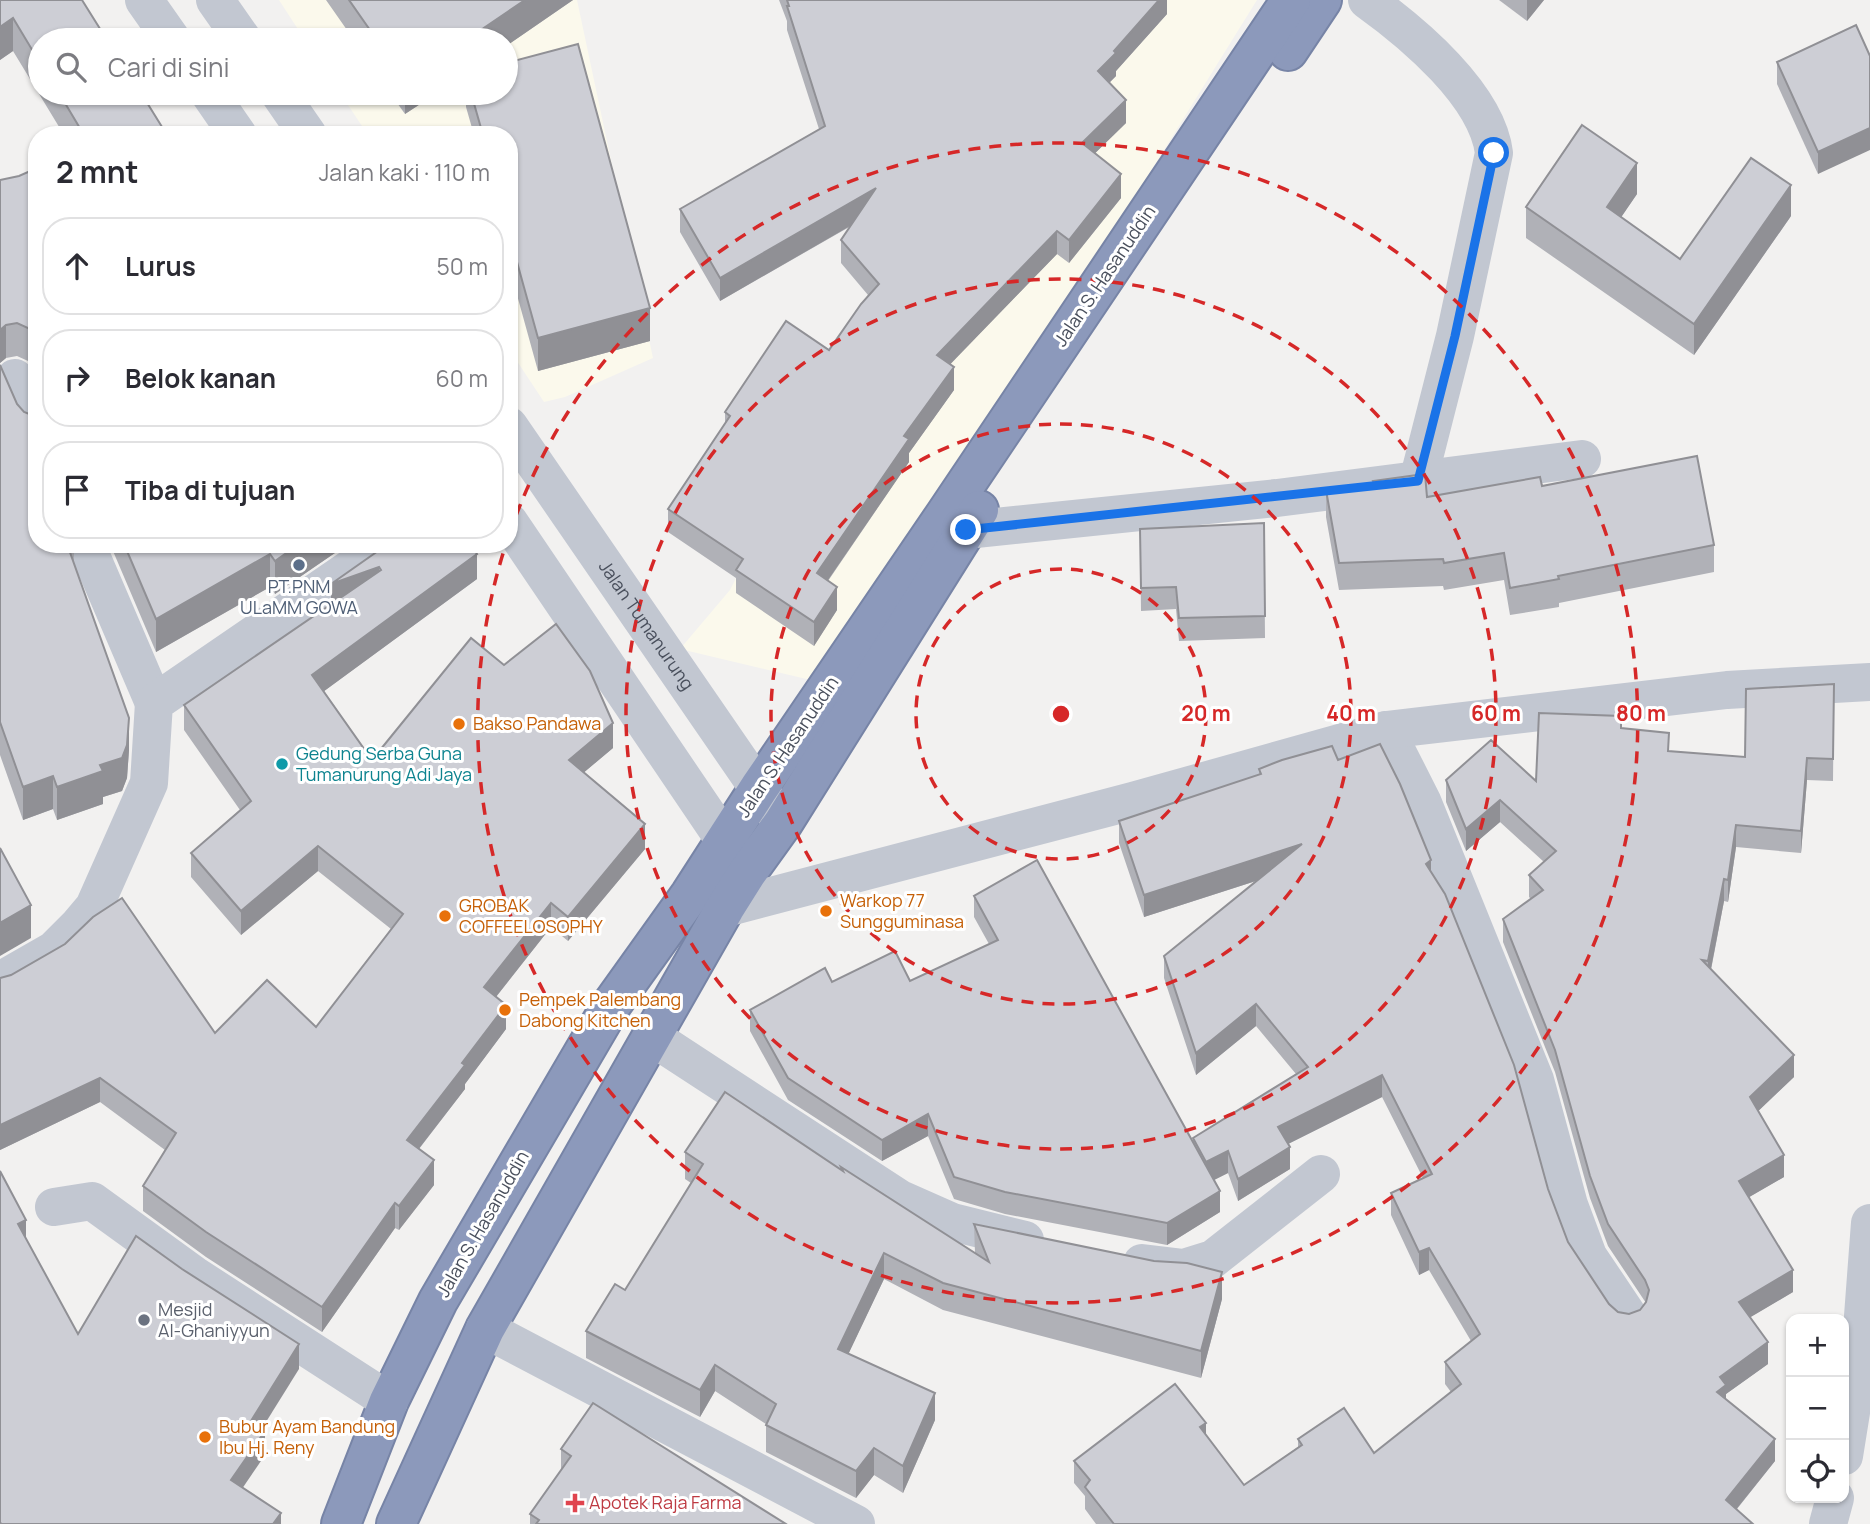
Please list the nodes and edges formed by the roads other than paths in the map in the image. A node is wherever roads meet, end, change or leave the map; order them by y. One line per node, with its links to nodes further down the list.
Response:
1 (144, 0): 6 (street)
2 (215, 0): 7 (street)
3 (1291, 0): 24 (highway, Jalan S. Hasanuddin)
4 (1322, 0): 17 (highway, Jalan S. Hasanuddin)
5 (1367, 0): 16 (street)
6 (164, 28)
7 (235, 28)
8 (217, 105): 10 (street)
9 (287, 105): 11 (street)
10 (232, 126)
11 (302, 126)
12 (15, 378): 13 (street)
13 (28, 408)
14 (518, 439): 24 (street, Jalan Tumanurung)
15 (1583, 459): 16 (street)
16 (1418, 481): 17 (street)
17 (966, 530): 25 (highway, Jalan S. Hasanuddin)
18 (518, 535): 26 (street)
19 (90, 553): 22 (street)
20 (373, 553): 22 (street)
21 (1870, 682): 23 (street)
22 (153, 703): 29 (street)
23 (1386, 730): 28 (street); 36 (street)
24 (759, 788): 25 (street, Jalan Tumanurung); 26 (highway, Jalan S. Hasanuddin)
25 (783, 823): 27 (highway, Jalan S. Hasanuddin)
26 (726, 842): 27 (street); 38 (highway, Jalan S. Hasanuddin)
27 (747, 873): 28 (highway, Jalan S. Hasanuddin)
28 (725, 908): 30 (highway, Jalan S. Hasanuddin)
29 (0, 981)
30 (652, 1037): 34 (street); 37 (highway, Jalan S. Hasanuddin)
31 (1321, 1174): 35 (street)
32 (54, 1207): 38 (street)
33 (1870, 1223): 39 (street)
34 (1053, 1245)
35 (1105, 1256)
36 (1626, 1314)
37 (485, 1329): 42 (highway, Jalan S. Hasanuddin); 43 (street)
38 (389, 1401): 41 (highway, Jalan S. Hasanuddin)
39 (1847, 1440)
40 (1834, 1503): 44 (street)
41 (341, 1524)
42 (396, 1524)
43 (856, 1524)
44 (1829, 1524)

